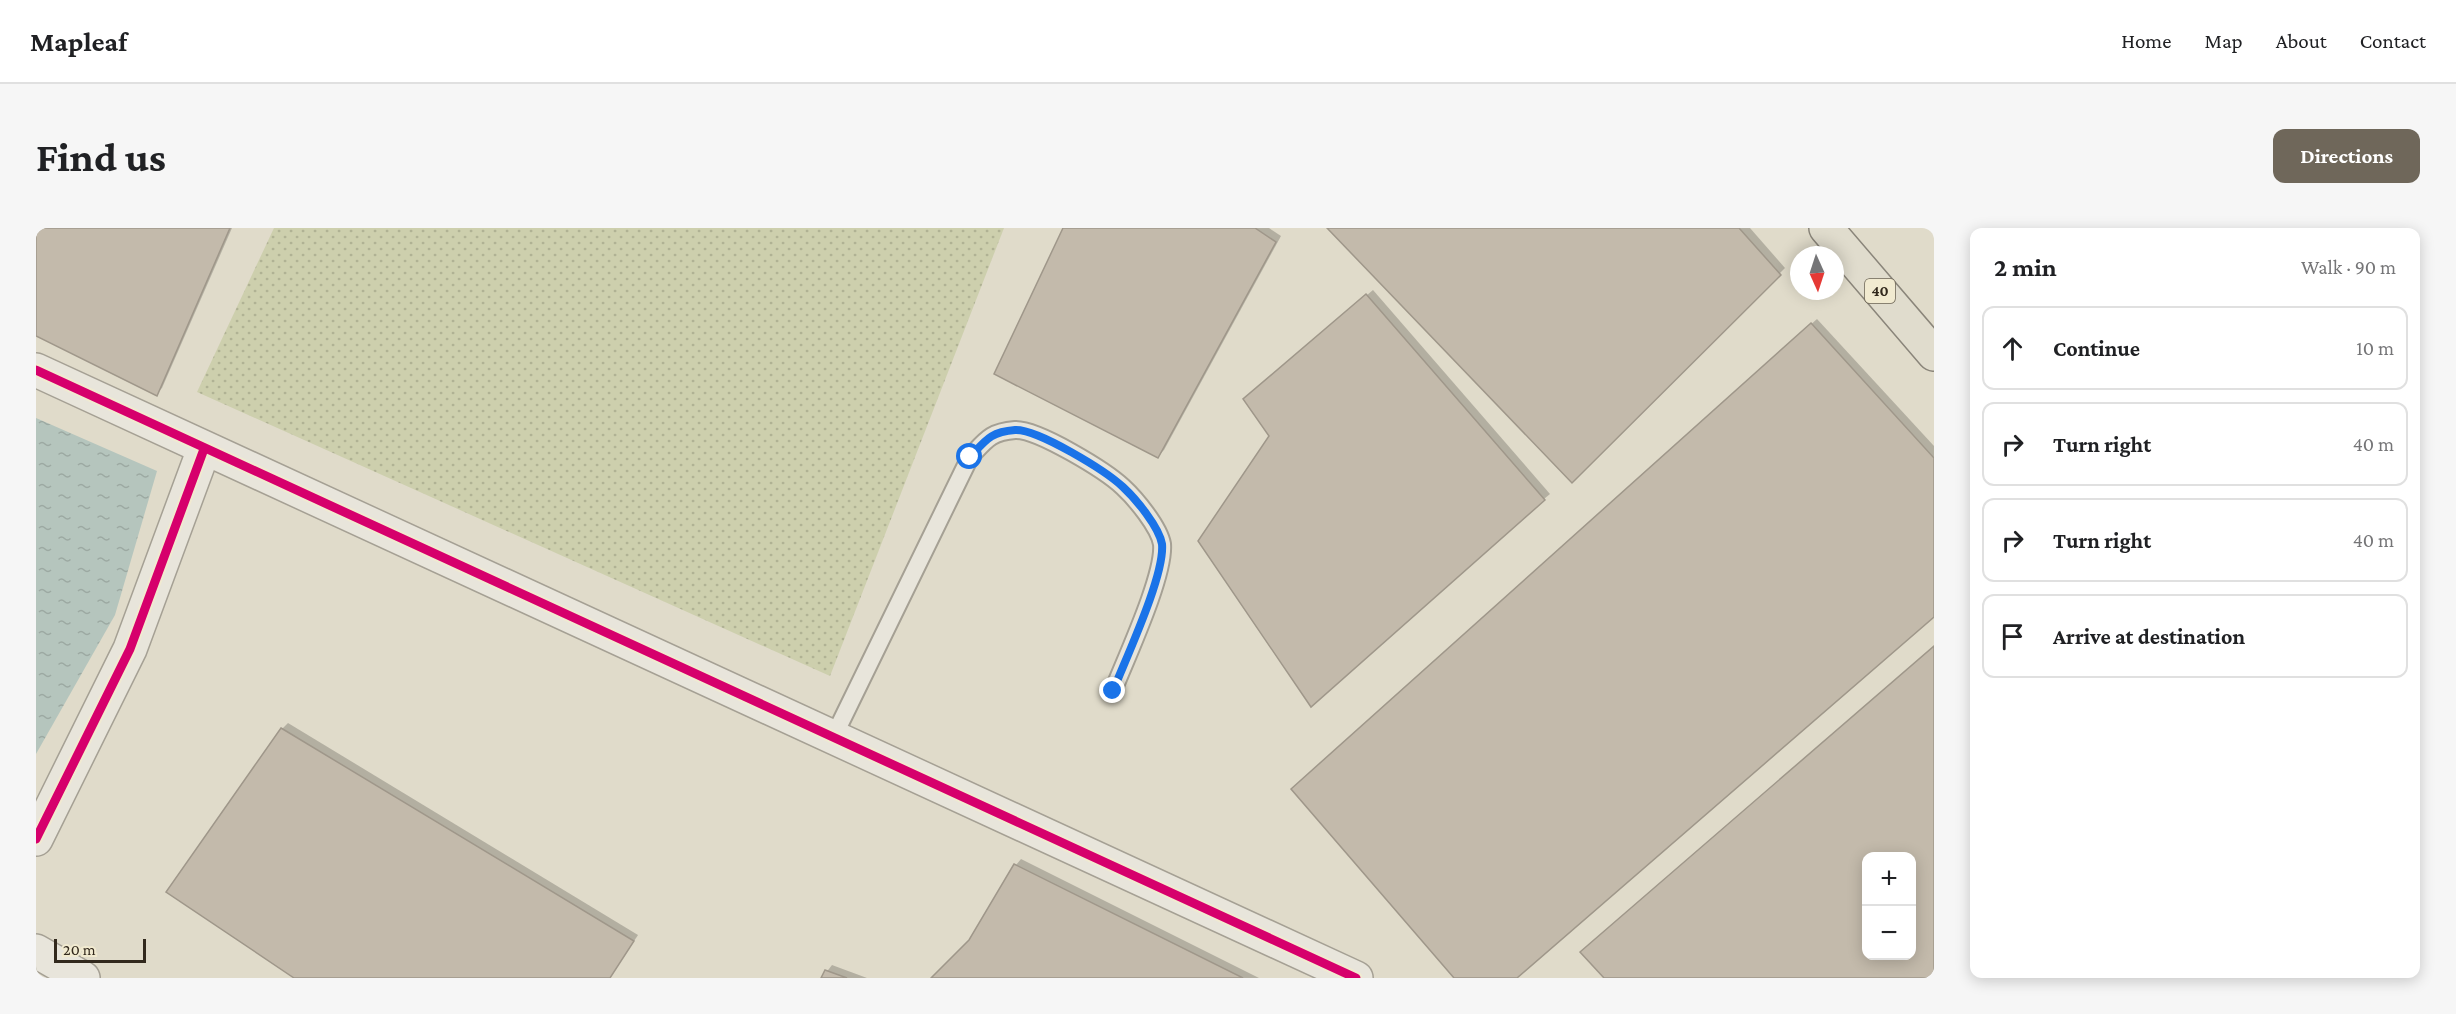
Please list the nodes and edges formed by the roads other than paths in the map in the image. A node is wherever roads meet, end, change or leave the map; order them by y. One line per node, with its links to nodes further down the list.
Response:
1 (1826, 228): 2 (main road, 40)
2 (1934, 354)
3 (36, 370): 4 (street)
4 (204, 449): 6 (street); 7 (street)
5 (1113, 691): 6 (lane)
6 (833, 738): 10 (street)
7 (36, 839)
8 (36, 951): 9 (street)
9 (83, 978)
10 (1356, 978)

